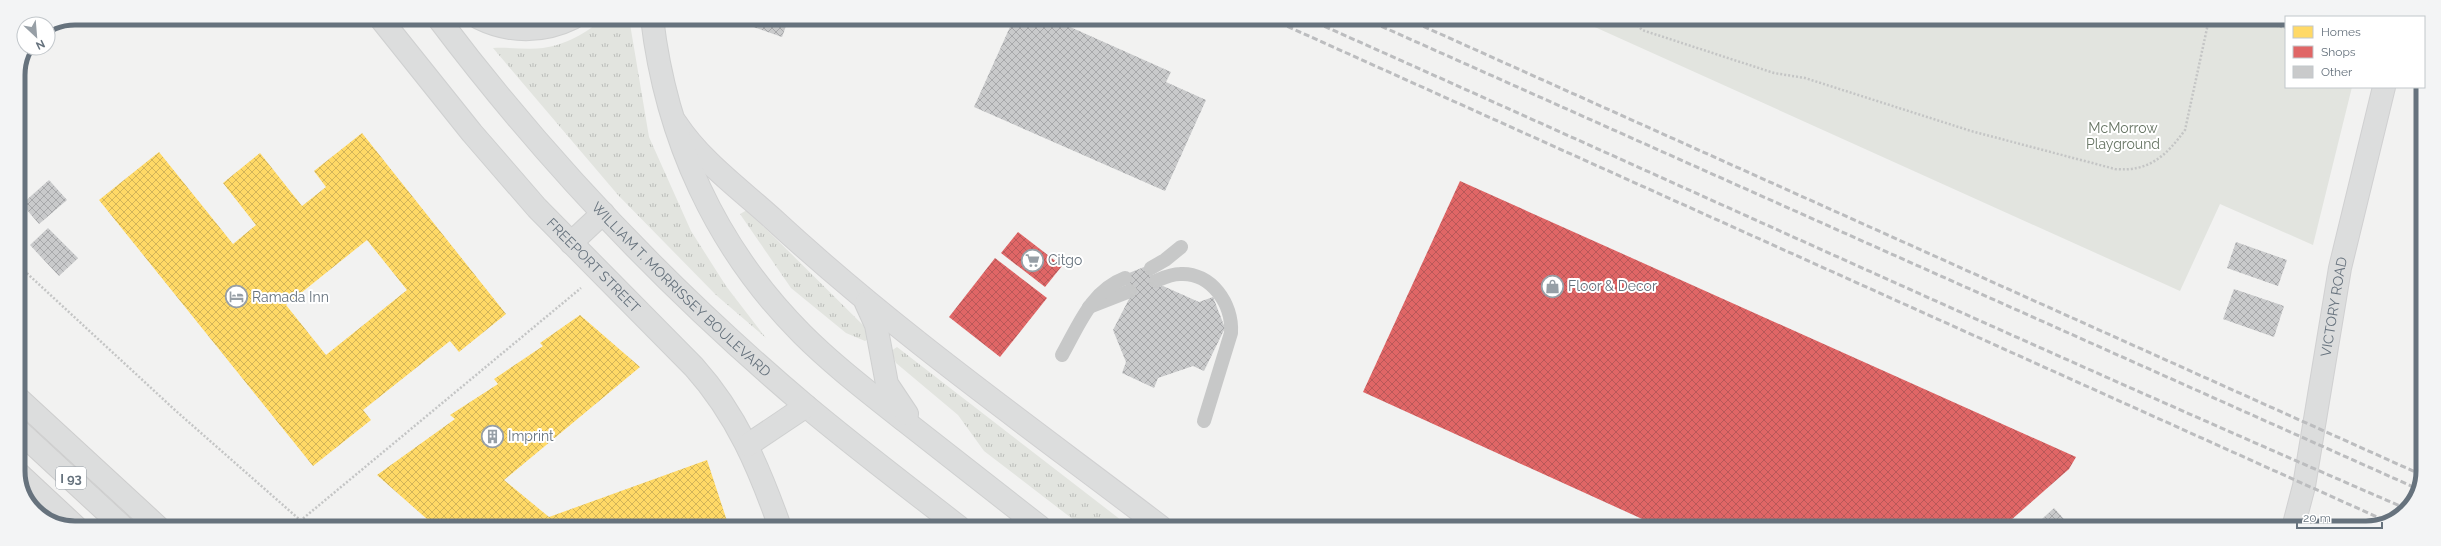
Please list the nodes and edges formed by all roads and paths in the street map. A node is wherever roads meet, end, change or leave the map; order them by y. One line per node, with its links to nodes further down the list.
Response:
1 (386, 25): 13 (main road, FREEPORT STREET)
2 (444, 25): 12 (main road, WILLIAM T. MORRISSEY BOULEVARD)
3 (493, 25): 4 (main road)
4 (551, 25)
5 (653, 25): 11 (main road)
6 (1637, 25): 7 (path)
7 (2208, 25)
8 (2274, 25): 9 (path)
9 (2285, 28)
10 (2384, 88): 35 (main road, VICTORY ROAD)
11 (669, 111): 18 (main road); 25 (main road)
12 (603, 213): 13 (main road); 21 (main road, WILLIAM T. MORRISSEY BOULEVARD)
13 (571, 243): 16 (main road, FREEPORT STREET)
14 (1181, 247): 22 (lane)
15 (25, 271): 30 (path)
16 (600, 272): 24 (main road, FREEPORT STREET); 30 (path)
17 (1127, 284): 19 (lane)
18 (866, 303): 25 (main road); 34 (main road)
19 (1062, 355)
20 (25, 404): 29 (main road, I 93)
21 (806, 406): 24 (main road); 32 (main road, WILLIAM T. MORRISSEY BOULEVARD)
22 (1204, 421)
23 (25, 436): 28 (main road, I 93)
24 (748, 444): 31 (main road, FREEPORT STREET)
25 (941, 449): 33 (main road)
26 (26, 480): 27 (main road, I 93)
27 (69, 520)
28 (117, 521)
29 (151, 521)
30 (300, 521)
31 (778, 521)
32 (951, 521)
33 (1032, 521)
34 (1152, 521)
35 (2295, 521)

